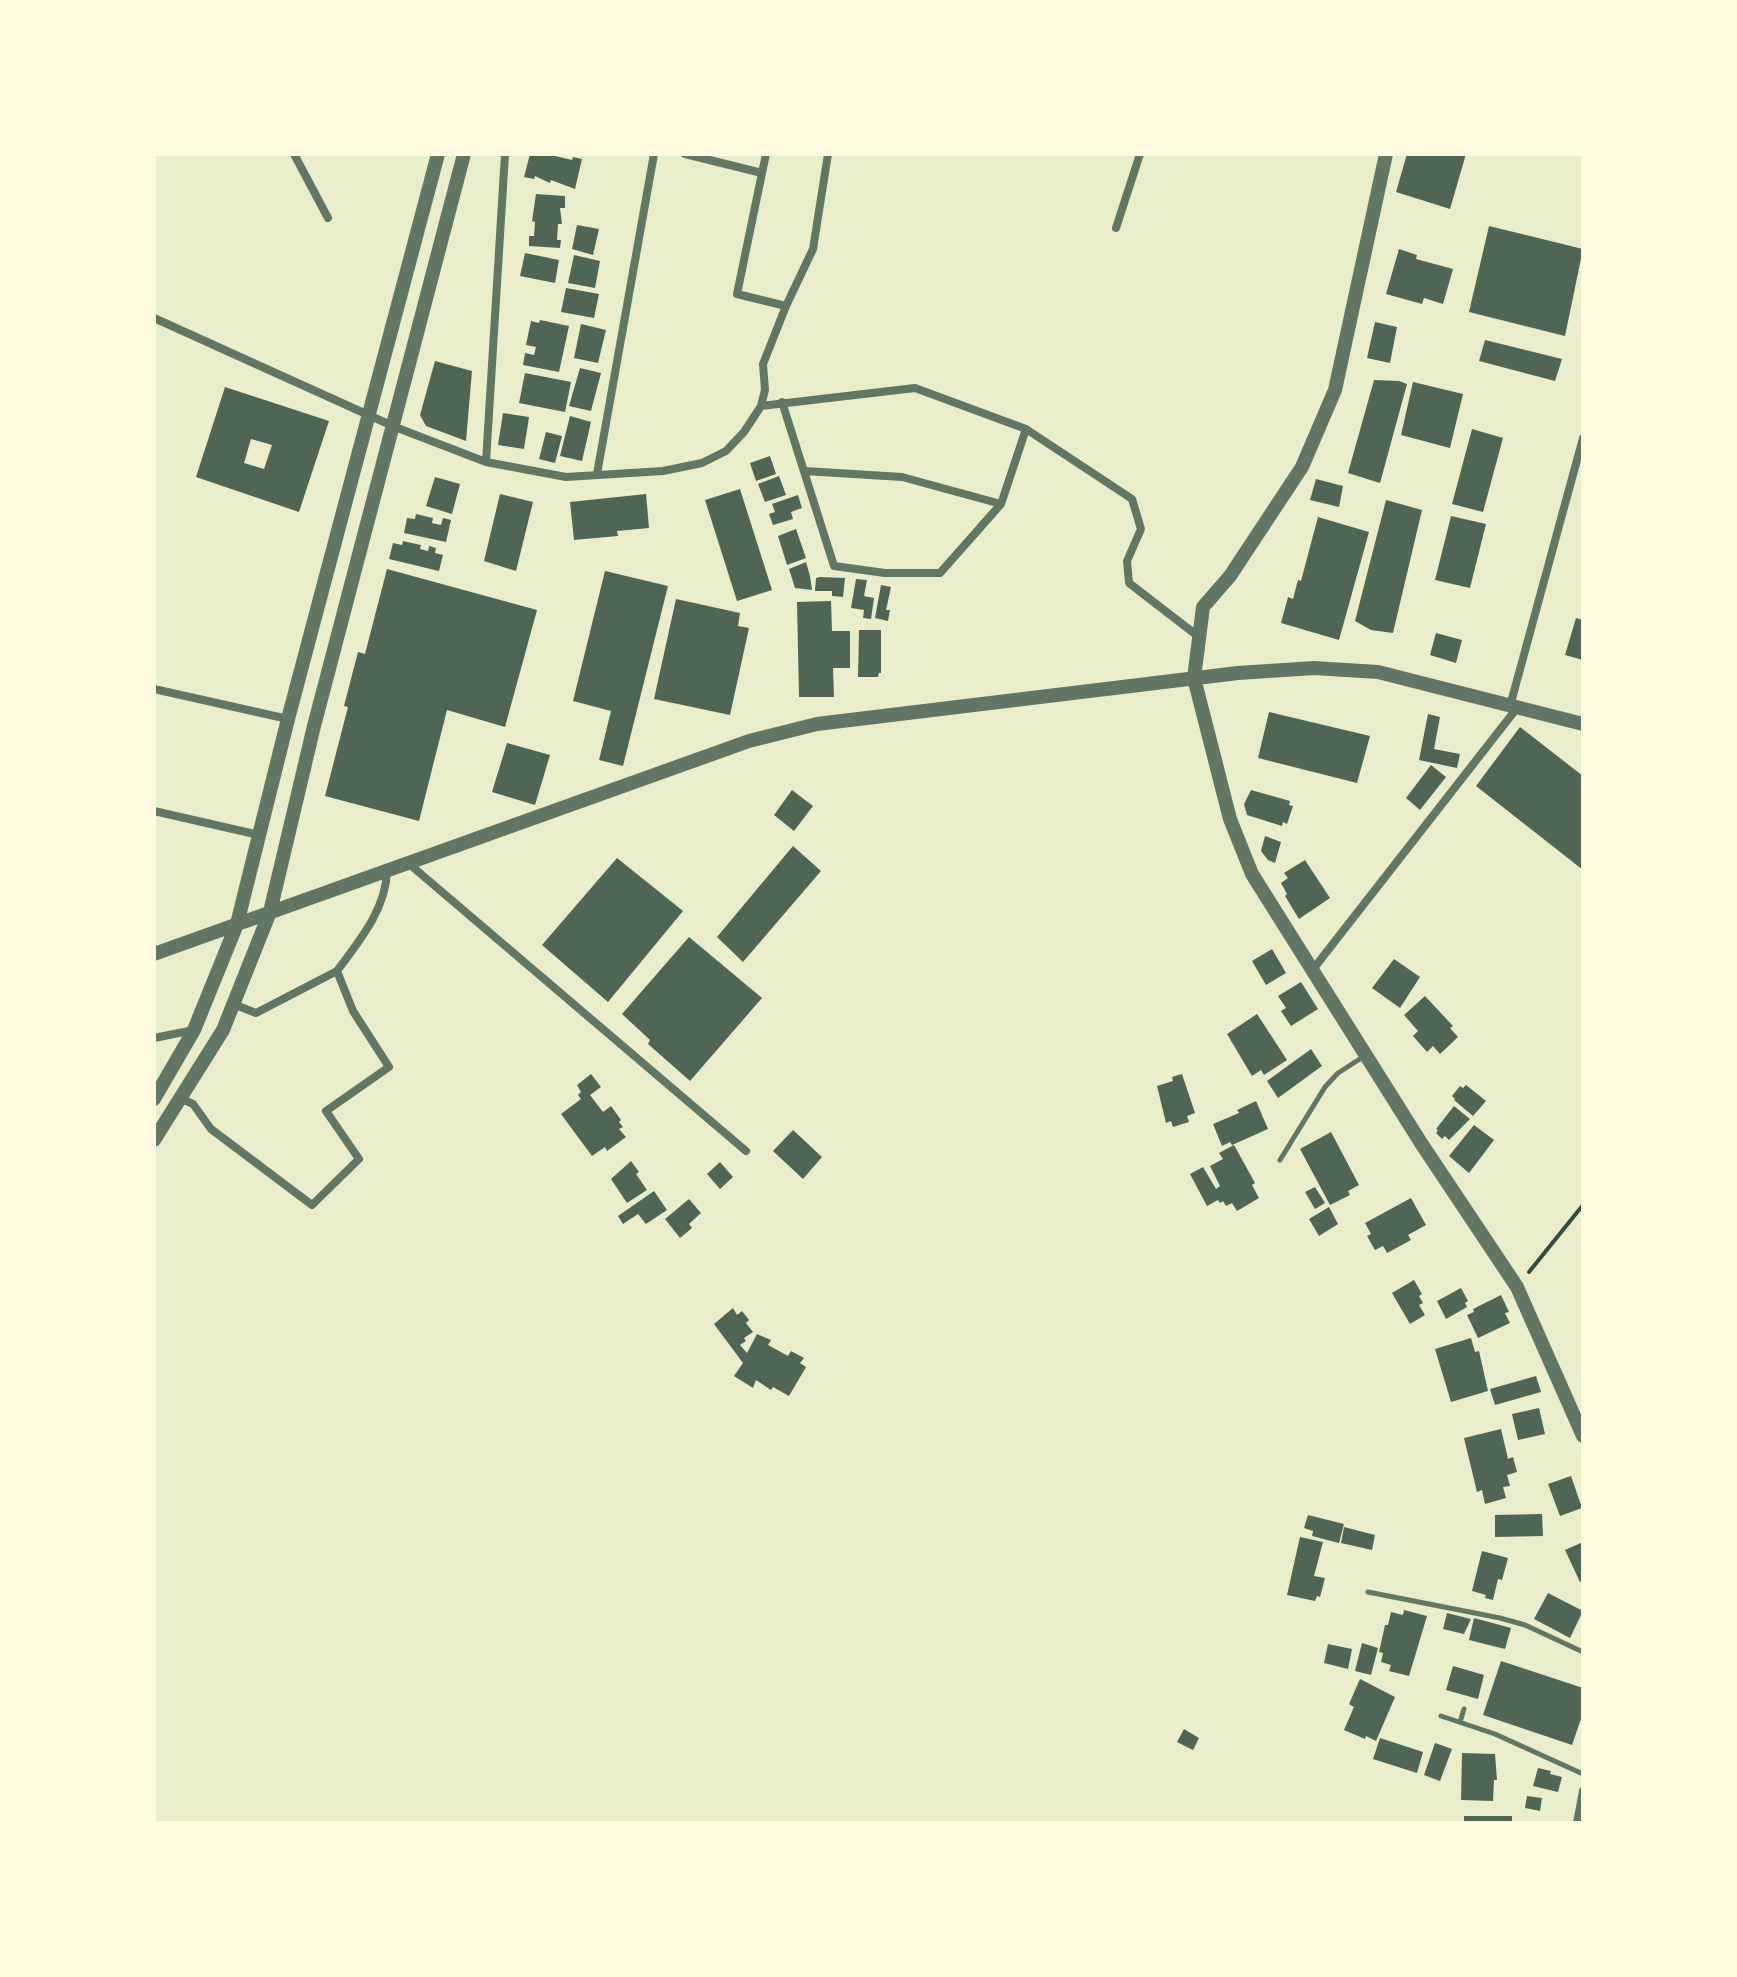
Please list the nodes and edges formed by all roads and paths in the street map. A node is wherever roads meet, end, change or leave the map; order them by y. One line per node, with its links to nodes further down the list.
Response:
1 (294, 154): 12 (street)
2 (438, 154): 18 (street)
3 (464, 154): 19 (street)
4 (505, 154): 22 (street)
5 (654, 154): 24 (street)
6 (685, 154): 11 (street)
7 (766, 154): 11 (street)
8 (828, 154): 14 (street)
9 (1140, 154): 13 (street)
10 (1386, 154): 26 (street)
11 (762, 173): 14 (street)
12 (328, 218)
13 (1116, 228)
14 (786, 306): 17 (street)
15 (154, 318): 18 (street)
16 (782, 402): 17 (street); 20 (street); 23 (street)
17 (761, 406): 24 (street)
18 (369, 415): 19 (street); 30 (street)
19 (395, 427): 22 (street); 36 (street)
20 (1026, 429): 25 (street); 26 (street)
21 (1583, 438): 29 (street)
22 (486, 462): 24 (street)
23 (805, 471): 25 (street); 25 (street)
24 (597, 474)
25 (1001, 504)
26 (1199, 637): 27 (street)
27 (1194, 678): 29 (street); 34 (street); 39 (street)
28 (154, 689): 30 (street)
29 (1513, 707): 31 (street); 39 (street)
30 (288, 719): 33 (street)
31 (1583, 724)
32 (154, 811): 33 (street)
33 (259, 835): 37 (street)
34 (408, 863): 35 (street); 48 (street)
35 (387, 871): 36 (street); 40 (street)
36 (270, 912): 37 (street); 41 (street)
37 (237, 924): 38 (street); 42 (street)
38 (154, 954)
39 (1314, 968): 44 (street)
40 (337, 971): 41 (street); 46 (street)
41 (233, 1004): 46 (street)
42 (194, 1030): 43 (street); 45 (street)
43 (154, 1038)
44 (1367, 1054): 49 (lane); 51 (street)
45 (155, 1095)
46 (182, 1099): 47 (street)
47 (154, 1140)
48 (746, 1151)
49 (1280, 1160)
50 (1583, 1205): 51 (path)
51 (1517, 1287): 52 (street)
52 (1583, 1436)
53 (1368, 1592): 54 (lane)
54 (1583, 1652)
55 (1464, 1709): 57 (lane)
56 (1441, 1716): 57 (lane)
57 (1460, 1722): 58 (lane)
58 (1583, 1774)
59 (1583, 1791): 60 (street)
60 (1577, 1823)

